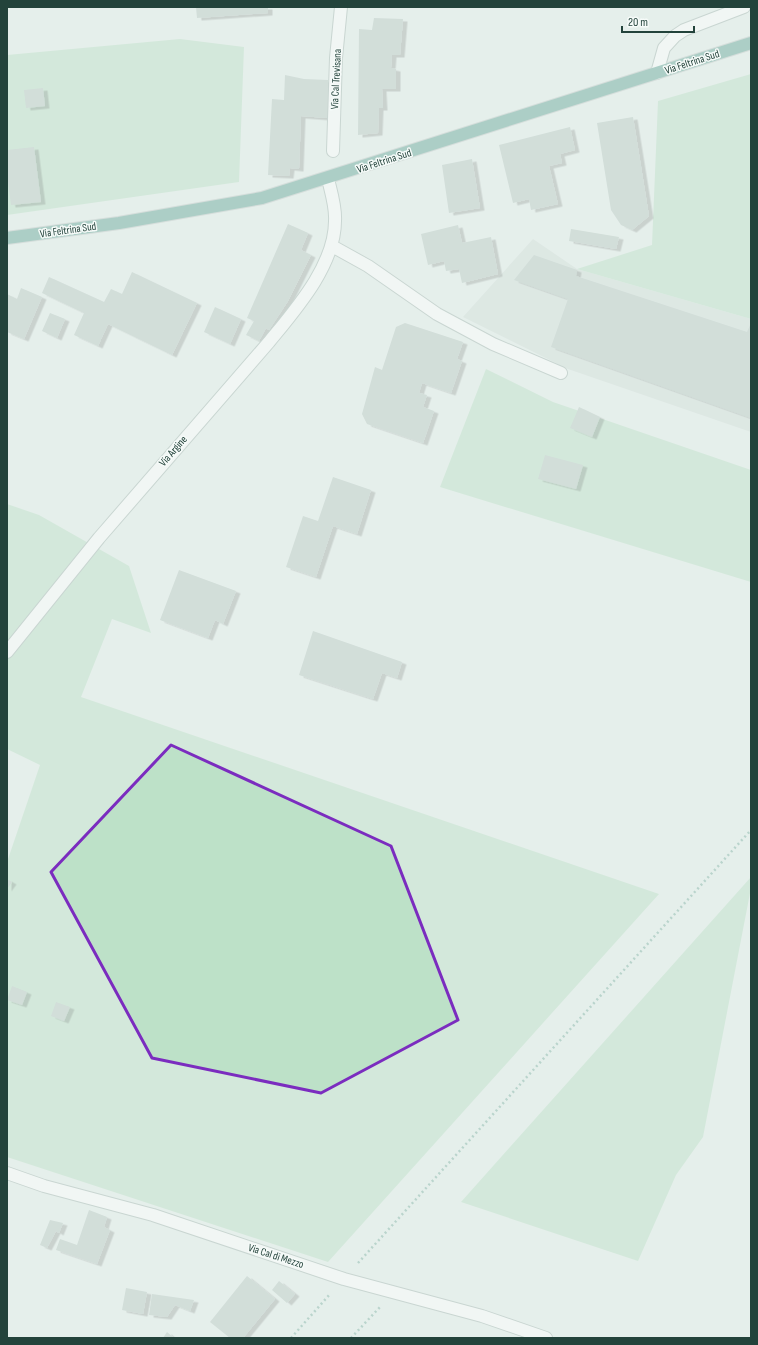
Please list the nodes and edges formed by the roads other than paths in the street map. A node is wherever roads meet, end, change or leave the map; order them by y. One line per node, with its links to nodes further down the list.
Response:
1 (341, 7): 5 (street, Via Cal Trevisana)
2 (744, 7): 4 (street)
3 (751, 43): 4 (main road, Via Feltrina Sud)
4 (656, 73): 6 (main road, Via Feltrina Sud)
5 (333, 151)
6 (328, 179): 7 (main road, Via Feltrina Sud); 8 (street, Via Argine)
7 (7, 238)
8 (332, 246): 9 (street); 10 (street, Via Argine)
9 (561, 374)
10 (7, 652)
11 (7, 1173): 12 (street, Via Cal di Mezzo)
12 (546, 1338)

